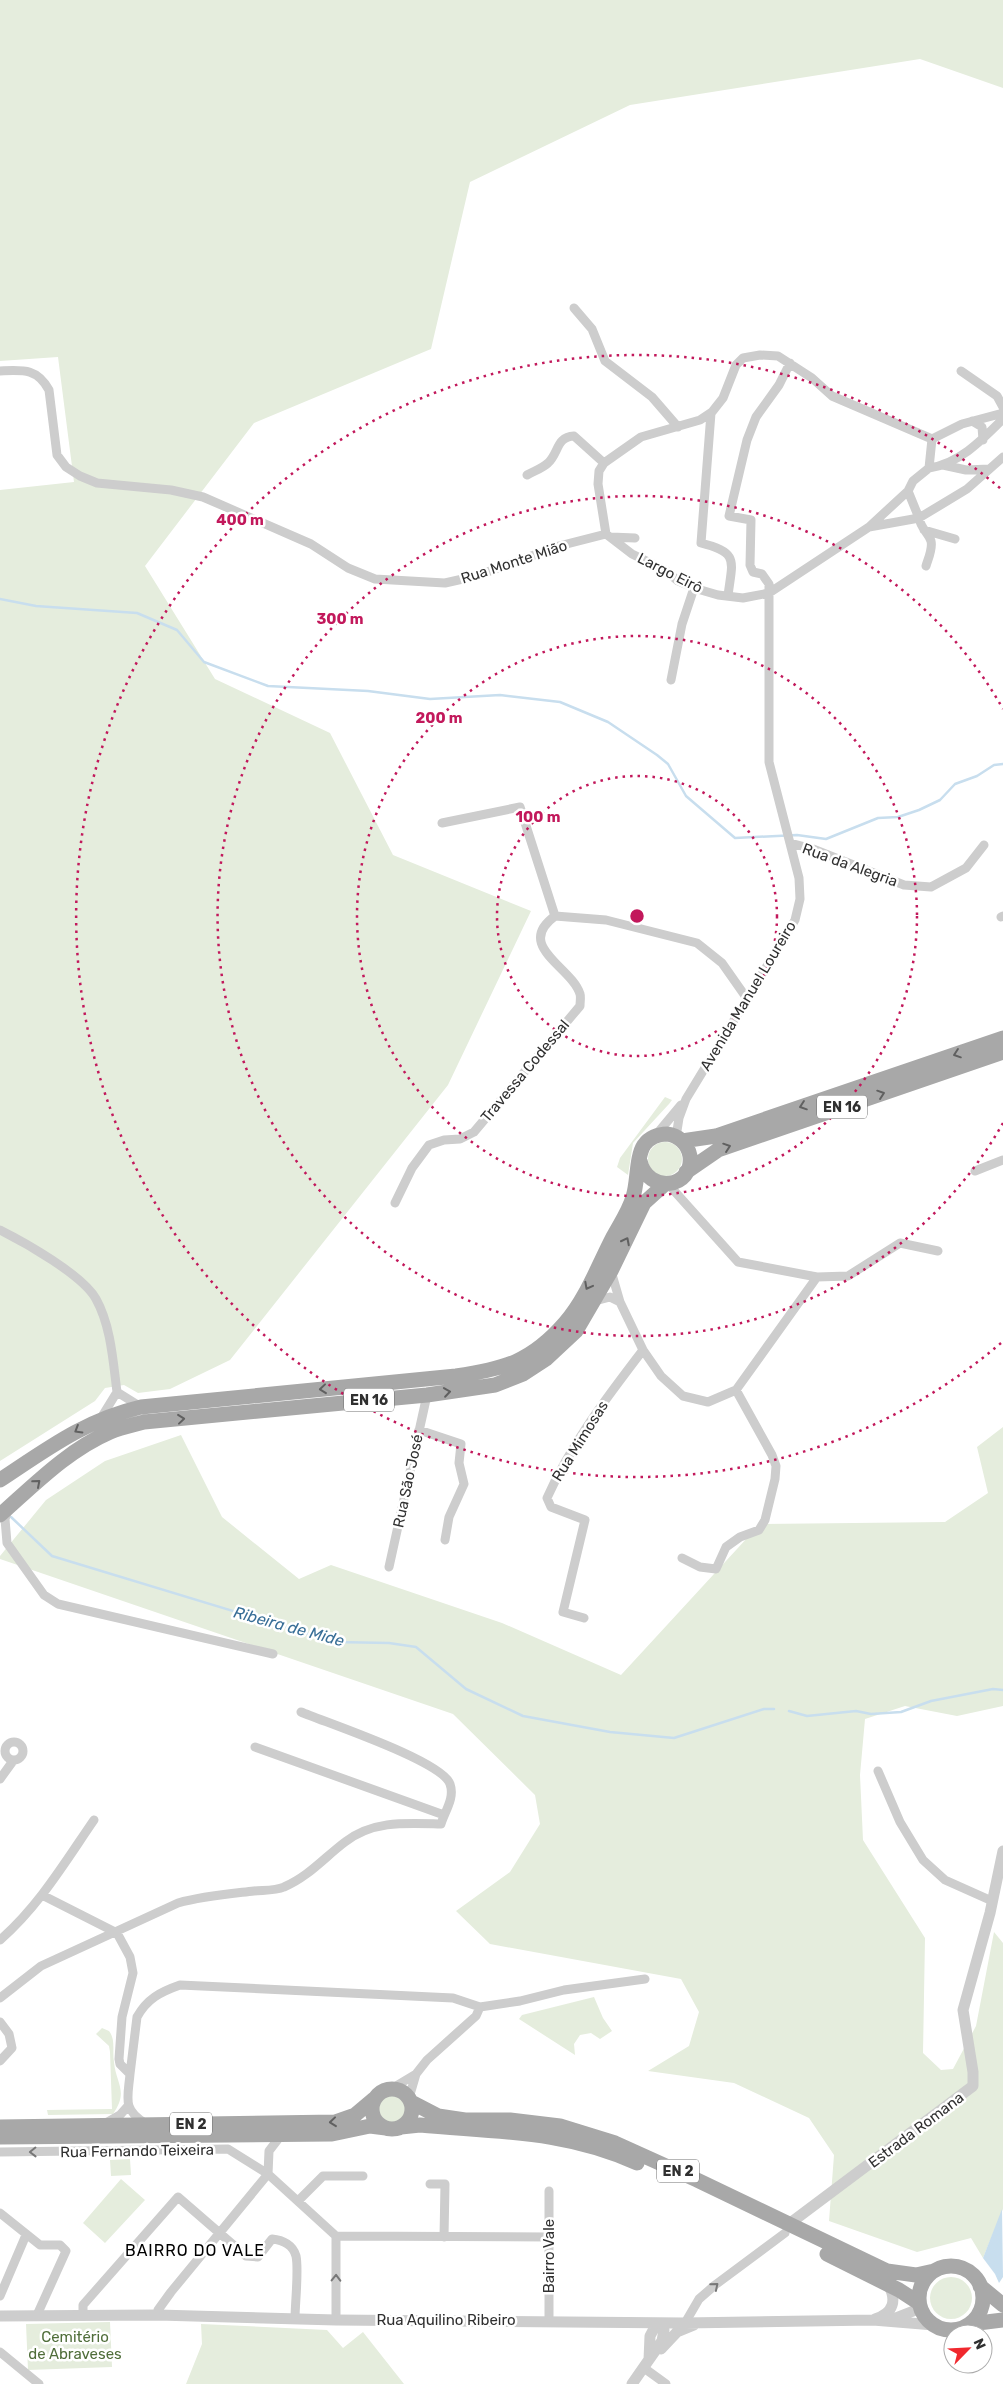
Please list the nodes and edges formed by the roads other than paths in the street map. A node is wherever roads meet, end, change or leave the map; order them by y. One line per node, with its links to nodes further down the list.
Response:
1 (574, 308): 10 (street)
2 (790, 362): 6 (street); 11 (street); 28 (street)
3 (0, 371): 23 (street, Rua Monte Mião)
4 (961, 371): 5 (street)
5 (1003, 408)
6 (711, 413): 10 (street); 29 (street)
7 (1003, 413): 9 (street)
8 (1003, 419): 12 (street)
9 (972, 421): 11 (street); 12 (street)
10 (678, 427): 14 (street)
11 (932, 439): 16 (street)
12 (983, 440): 15 (street)
13 (1003, 457): 17 (street)
14 (604, 463): 18 (street); 23 (street)
15 (943, 465): 16 (street); 17 (street)
16 (929, 468): 19 (street)
17 (989, 469): 20 (street)
18 (527, 475)
19 (908, 491): 20 (street); 21 (street)
20 (919, 518): 21 (street); 22 (street)
21 (869, 527): 28 (street)
22 (921, 529): 25 (street); 26 (street)
23 (608, 536): 24 (street, Rua Monte Mião); 27 (street, Largo Eirô)
24 (636, 538)
25 (955, 539)
26 (926, 566)
27 (694, 588): 29 (street, Largo Eirô); 30 (street)
28 (769, 593): 29 (street, Largo Eirô); 32 (street, Avenida Manuel Loureiro)
29 (728, 596)
30 (671, 680)
31 (442, 823): 34 (street)
32 (790, 843): 33 (street, Rua da Alegria); 35 (street, Avenida Manuel Loureiro)
33 (984, 845)
34 (554, 916): 35 (street); 45 (street, Travessa Codessal)
35 (748, 1000): 38 (street, Avenida Manuel Loureiro)
36 (1003, 1038): 40 (main road, EN 16, one-way to 40)
37 (1003, 1052): 44 (main road, EN 16, one-way to 37)
38 (686, 1099): 39 (street, Avenida Manuel Loureiro); 40 (street, Avenida Manuel Loureiro)
39 (655, 1136): 40 (main road, EN 16); 42 (main road, EN 16)
40 (679, 1139): 44 (main road)
41 (1003, 1160): 43 (street)
42 (640, 1161): 44 (main road); 56 (main road, EN 16, one-way to 56)
43 (975, 1170)
44 (675, 1180): 48 (main road, EN 16, one-way to 44); 49 (street)
45 (395, 1202)
46 (0, 1230): 54 (street)
47 (938, 1251): 49 (street)
48 (611, 1271): 50 (main road, EN 16); 51 (street)
49 (817, 1277): 53 (street)
50 (593, 1302): 51 (street); 55 (main road, EN 16, one-way to 50)
51 (620, 1302): 52 (street)
52 (643, 1350): 53 (street); 65 (street, Rua Mimosas)
53 (736, 1390): 63 (street)
54 (117, 1392): 56 (street); 57 (street)
55 (427, 1395): 58 (street, Rua São José); 60 (main road, EN 16, one-way to 55)
56 (140, 1407): 57 (main road, EN 16)
57 (101, 1418): 59 (main road, EN 16, one-way to 59)
58 (419, 1430): 61 (street); 64 (street, Rua São José)
59 (0, 1480)
60 (5, 1511): 62 (street)
61 (445, 1540)
62 (3, 1543): 66 (street)
63 (682, 1558)
64 (389, 1567)
65 (584, 1618)
66 (273, 1654)
67 (301, 1712): 72 (street)
68 (255, 1747): 72 (street)
69 (13, 1761): 71 (street)
70 (878, 1771): 76 (street)
71 (0, 1779)
72 (444, 1815): 77 (street)
73 (94, 1820): 75 (street)
74 (1003, 1851): 76 (street, Estrada Romana)
75 (42, 1895): 77 (street); 78 (street)
76 (992, 1901): 104 (street, Estrada Romana)
77 (117, 1932): 80 (street); 84 (street)
78 (0, 1940)
79 (645, 1979): 81 (street)
80 (0, 1998)
81 (480, 2007): 84 (street); 85 (street)
82 (0, 2022): 83 (street)
83 (0, 2061)
84 (130, 2074): 89 (street)
85 (416, 2074): 86 (street); 88 (street)
86 (391, 2088): 87 (main road, EN 2); 88 (main road, EN 2)
87 (374, 2099): 90 (main road, EN 2, one-way to 90); 93 (main road)
88 (410, 2100): 93 (main road); 106 (main road, EN 2)
89 (128, 2106): 90 (street); 91 (street)
90 (148, 2125): 91 (main road, EN 2)
91 (101, 2126): 92 (main road, EN 2)
92 (0, 2127)
93 (394, 2128): 94 (main road, EN 2); 106 (main road, EN 2)
94 (282, 2134): 95 (main road, EN 2); 97 (street)
95 (258, 2135): 96 (main road, EN 2); 97 (street)
96 (0, 2137)
97 (269, 2151): 99 (street)
98 (0, 2152): 99 (street, Rua Fernando Teixeira, one-way to 98)
99 (268, 2174): 103 (street, Rua Fernando Teixeira); 108 (street)
100 (363, 2176): 103 (street)
101 (430, 2184): 111 (street)
102 (550, 2191): 112 (street, Bairro Vale)
103 (298, 2201): 110 (street, Rua Fernando Teixeira)
104 (811, 2210): 106 (street, Estrada Romana); 107 (street)
105 (0, 2213): 109 (street)
106 (787, 2229): 107 (main road, EN 2); 114 (main road, EN 2); 131 (street, one-way to 106)
107 (808, 2233): 113 (main road, EN 2)
108 (219, 2234): 120 (street); 121 (street); 123 (street)
109 (26, 2235): 116 (street); 119 (street)
110 (336, 2236): 111 (street); 124 (street, one-way to 110)
111 (444, 2237): 112 (street)
112 (549, 2238): 128 (street, Bairro Vale)
113 (934, 2271): 115 (main road, EN 2); 117 (main road)
114 (888, 2284): 117 (main road, EN 2); 125 (street)
115 (980, 2286): 118 (main road, EN 2); 133 (main road)
116 (0, 2296)
117 (920, 2306): 126 (street, Rua Aquilino Ribeiro); 134 (main road, EN 2)
118 (1003, 2306)
119 (37, 2315): 120 (street, Rua Aquilino Ribeiro); 122 (street, Rua Aquilino Ribeiro)
120 (83, 2315): 121 (street, Rua Aquilino Ribeiro)
121 (158, 2315): 123 (street, Rua Aquilino Ribeiro)
122 (0, 2316)
123 (295, 2319): 124 (street, Rua Aquilino Ribeiro)
124 (336, 2320): 128 (street, Rua Aquilino Ribeiro)
125 (873, 2320): 126 (street, Rua Aquilino Ribeiro); 132 (street, Rua Aquilino Ribeiro)
126 (892, 2320): 134 (street, Rua Aquilino Ribeiro)
127 (1003, 2320): 133 (main road)
128 (549, 2321): 129 (street, Rua Aquilino Ribeiro)
129 (631, 2323): 130 (street, Rua Aquilino Ribeiro); 136 (street)
130 (658, 2323): 131 (street, Rua Aquilino Ribeiro); 136 (street); 138 (street)
131 (685, 2323): 132 (street, Rua Aquilino Ribeiro)
132 (699, 2323): 138 (street)
133 (970, 2324)
134 (934, 2325): 135 (main road)
135 (943, 2328)
136 (648, 2344): 138 (street)
137 (0, 2352): 139 (street)
138 (646, 2364): 140 (street); 141 (street)
139 (39, 2384)
140 (632, 2384)
141 (666, 2384)

